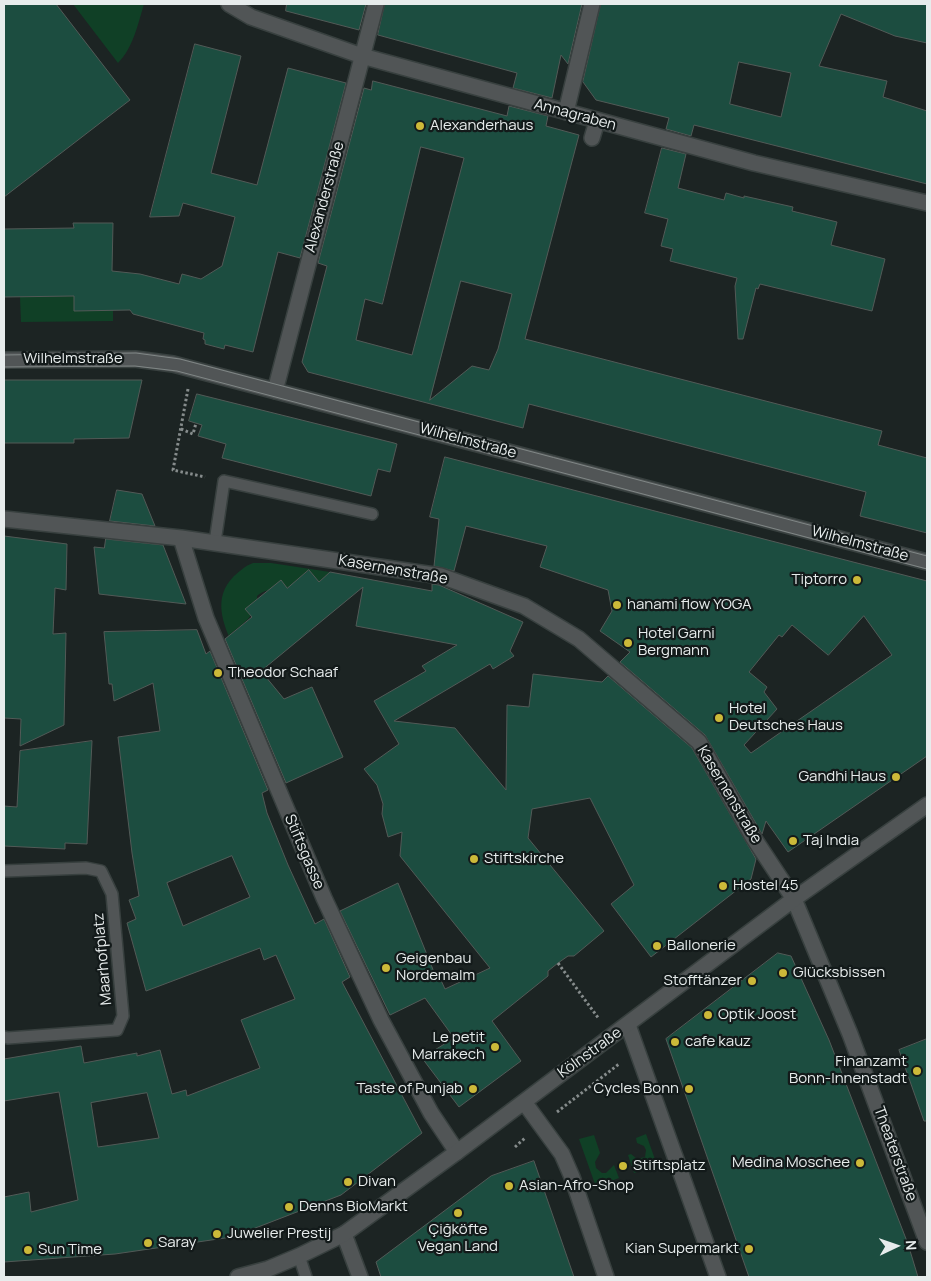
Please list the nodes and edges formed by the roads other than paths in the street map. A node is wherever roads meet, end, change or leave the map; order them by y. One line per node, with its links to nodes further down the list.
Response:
1 (230, 4): 4 (street, Annagraben)
2 (376, 4): 4 (street, Alexanderstraße)
3 (592, 4): 5 (street)
4 (362, 56): 5 (street, Annagraben); 10 (street, Alexanderstraße)
5 (566, 112): 6 (street, Annagraben)
6 (597, 121): 7 (street); 8 (street, Annagraben)
7 (592, 138)
8 (927, 203)
9 (4, 360): 10 (street, Wilhelmstraße)
10 (274, 391): 15 (street, Wilhelmstraße)
11 (372, 514): 14 (lane)
12 (4, 519): 13 (street, Kasernenstraße)
13 (181, 538): 14 (street, Kasernenstraße); 22 (street, Stiftsgasse)
14 (215, 542): 18 (street, Kasernenstraße)
15 (927, 562)
16 (927, 805): 18 (street, Kölnstraße)
17 (4, 871): 20 (lane, Maarhofplatz)
18 (794, 899): 19 (street, Kölnstraße); 24 (street, Theaterstraße)
19 (628, 1025): 21 (street, Kölnstraße); 30 (street)
20 (4, 1037)
21 (524, 1102): 22 (street, Kölnstraße); 29 (street)
22 (458, 1152): 23 (street, Kölnstraße)
23 (344, 1234): 25 (street, Kölnstraße); 28 (street)
24 (927, 1242)
25 (299, 1256): 26 (street, Kölnstraße); 27 (lane)
26 (238, 1277)
27 (306, 1277)
28 (360, 1277)
29 (606, 1277)
30 (718, 1277)

